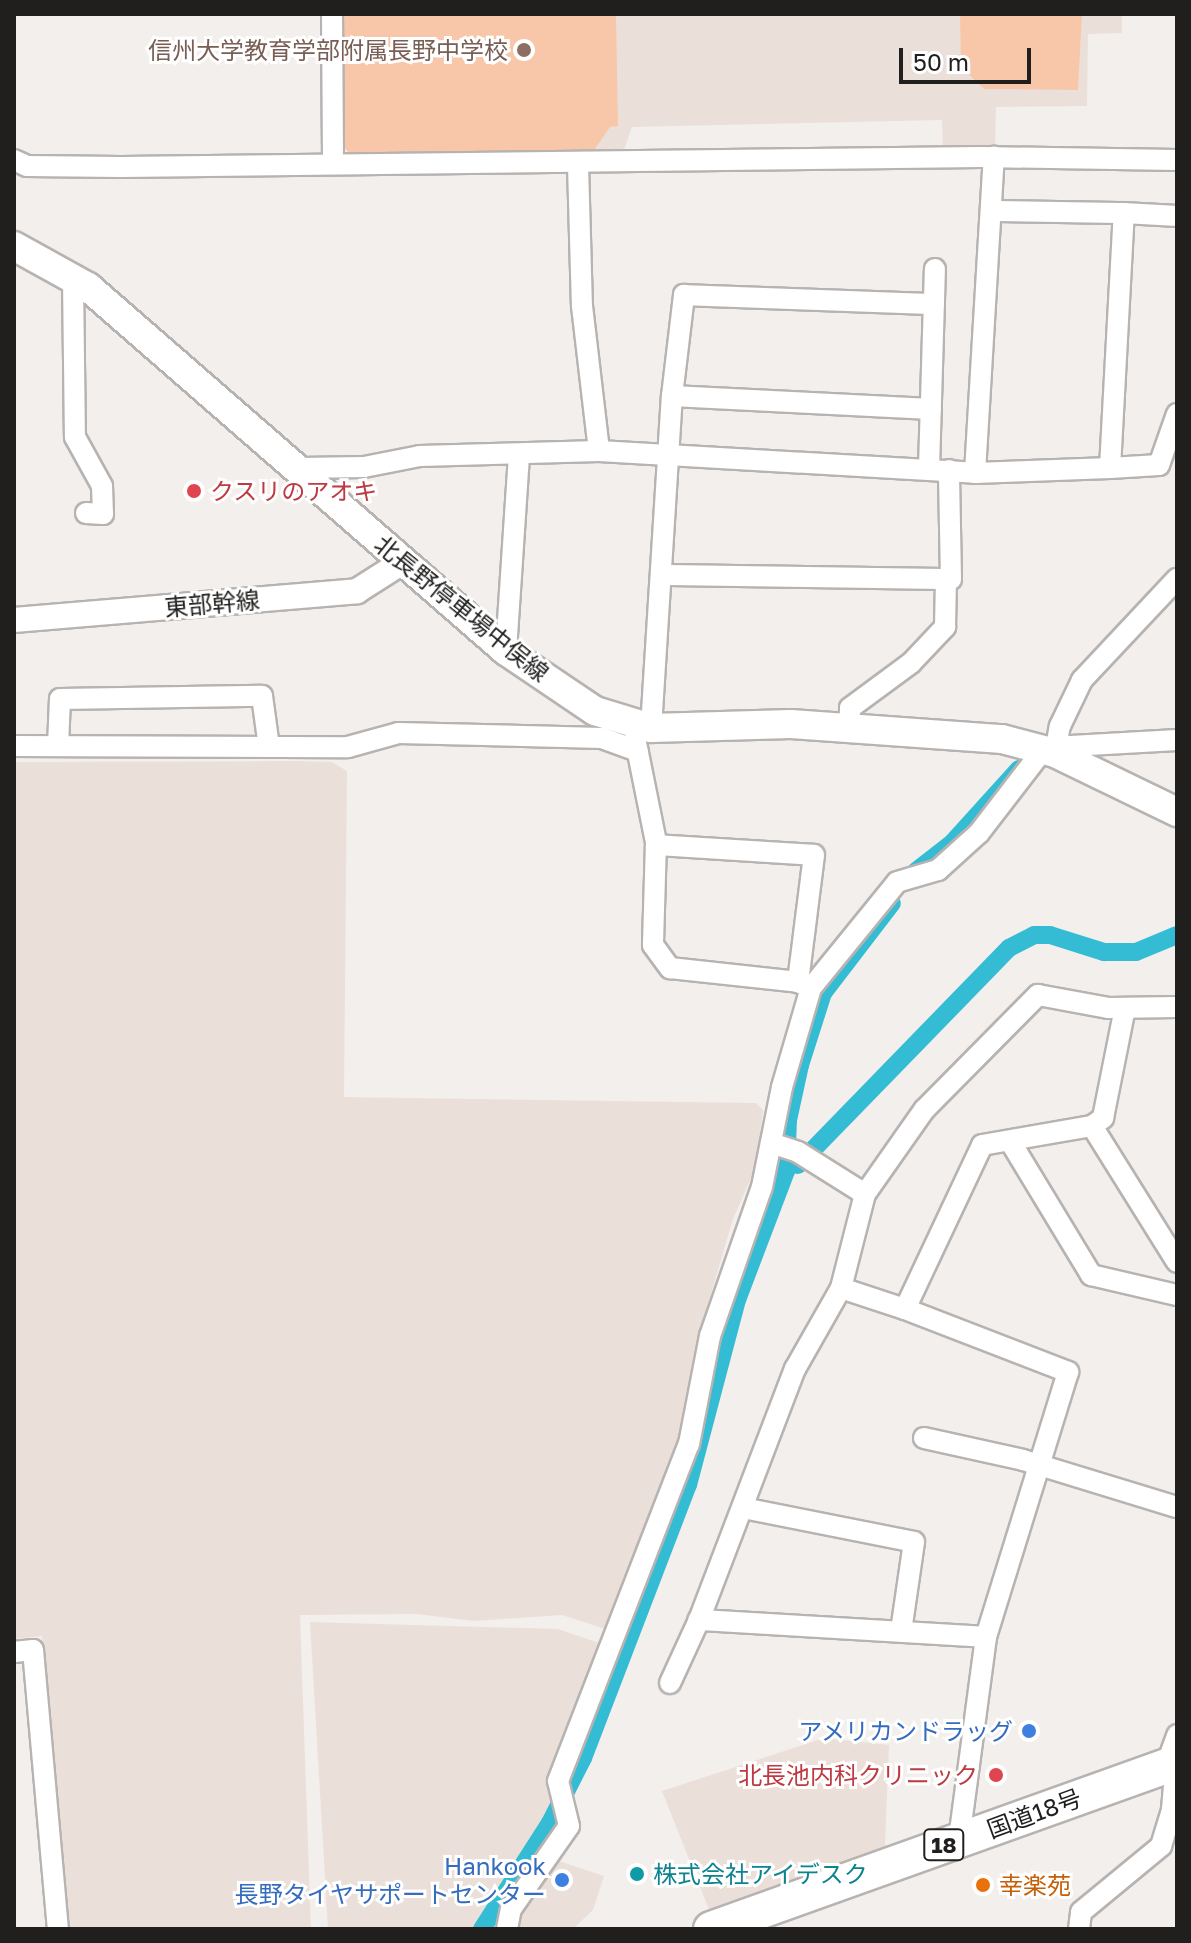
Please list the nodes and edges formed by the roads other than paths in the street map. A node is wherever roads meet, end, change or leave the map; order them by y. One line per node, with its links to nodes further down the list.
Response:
1 (332, 14): 5 (street)
2 (994, 157): 4 (street); 6 (street); 7 (street)
3 (14, 160): 5 (street)
4 (1177, 160)
5 (333, 164): 6 (street)
6 (578, 165): 17 (street)
7 (992, 211): 8 (street); 23 (street)
8 (1124, 213): 9 (street); 21 (street)
9 (1177, 216)
10 (14, 246): 12 (main road, 北長野停車場中俣線)
11 (935, 269): 13 (street)
12 (73, 279): 20 (main road, 北長野停車場中俣線); 24 (street)
13 (934, 304): 14 (street); 15 (street)
14 (672, 396): 15 (street); 19 (street)
15 (931, 409): 22 (street)
16 (1177, 414): 21 (street)
17 (599, 451): 18 (street); 19 (street)
18 (519, 454): 20 (street); 30 (street)
19 (668, 455): 22 (street); 26 (street)
20 (300, 468): 25 (main road, 北長野停車場中俣線)
21 (1110, 468): 23 (street)
22 (939, 469): 23 (street); 27 (street)
23 (975, 473)
24 (86, 513)
25 (401, 563): 29 (street, 東部幹線); 30 (main road, 北長野停車場中俣線)
26 (661, 575): 27 (street); 32 (street)
27 (946, 579): 31 (street)
28 (1177, 579): 37 (street)
29 (14, 620)
30 (506, 651): 32 (main road, 北長野停車場中俣線)
31 (849, 729): 32 (main road, 北長野停車場中俣線); 37 (main road, 北長野停車場中俣線)
32 (640, 735): 36 (street); 39 (street)
33 (1177, 740): 37 (street)
34 (14, 746): 35 (street)
35 (58, 746): 36 (street); 36 (street)
36 (269, 747)
37 (1049, 751): 38 (main road, 北長野停車場中俣線); 40 (street)
38 (1177, 812)
39 (656, 845): 40 (street); 40 (street)
40 (804, 985): 45 (street)
41 (1177, 1007): 42 (street)
42 (1125, 1008): 43 (street); 46 (street)
43 (1092, 1126): 44 (street); 47 (street)
44 (1010, 1141): 49 (street); 50 (street)
45 (791, 1151): 46 (street); 64 (street)
46 (865, 1194): 48 (street)
47 (1177, 1262)
48 (841, 1288): 50 (street); 54 (street)
49 (1177, 1295)
50 (905, 1309): 52 (street)
51 (924, 1438): 52 (street)
52 (1036, 1464): 53 (street); 57 (street)
53 (1177, 1507)
54 (743, 1508): 55 (street); 56 (street)
55 (699, 1620): 56 (street); 59 (street)
56 (901, 1631): 57 (street)
57 (986, 1637): 61 (street)
58 (14, 1652): 63 (street)
59 (670, 1683)
60 (1174, 1756): 61 (highway, 国道18号 / 18); 62 (street)
61 (959, 1840): 65 (highway, 国道18号 / 18)
62 (1169, 1844): 66 (street)
63 (58, 1929)
64 (507, 1929)
65 (711, 1929)
66 (1079, 1929)

